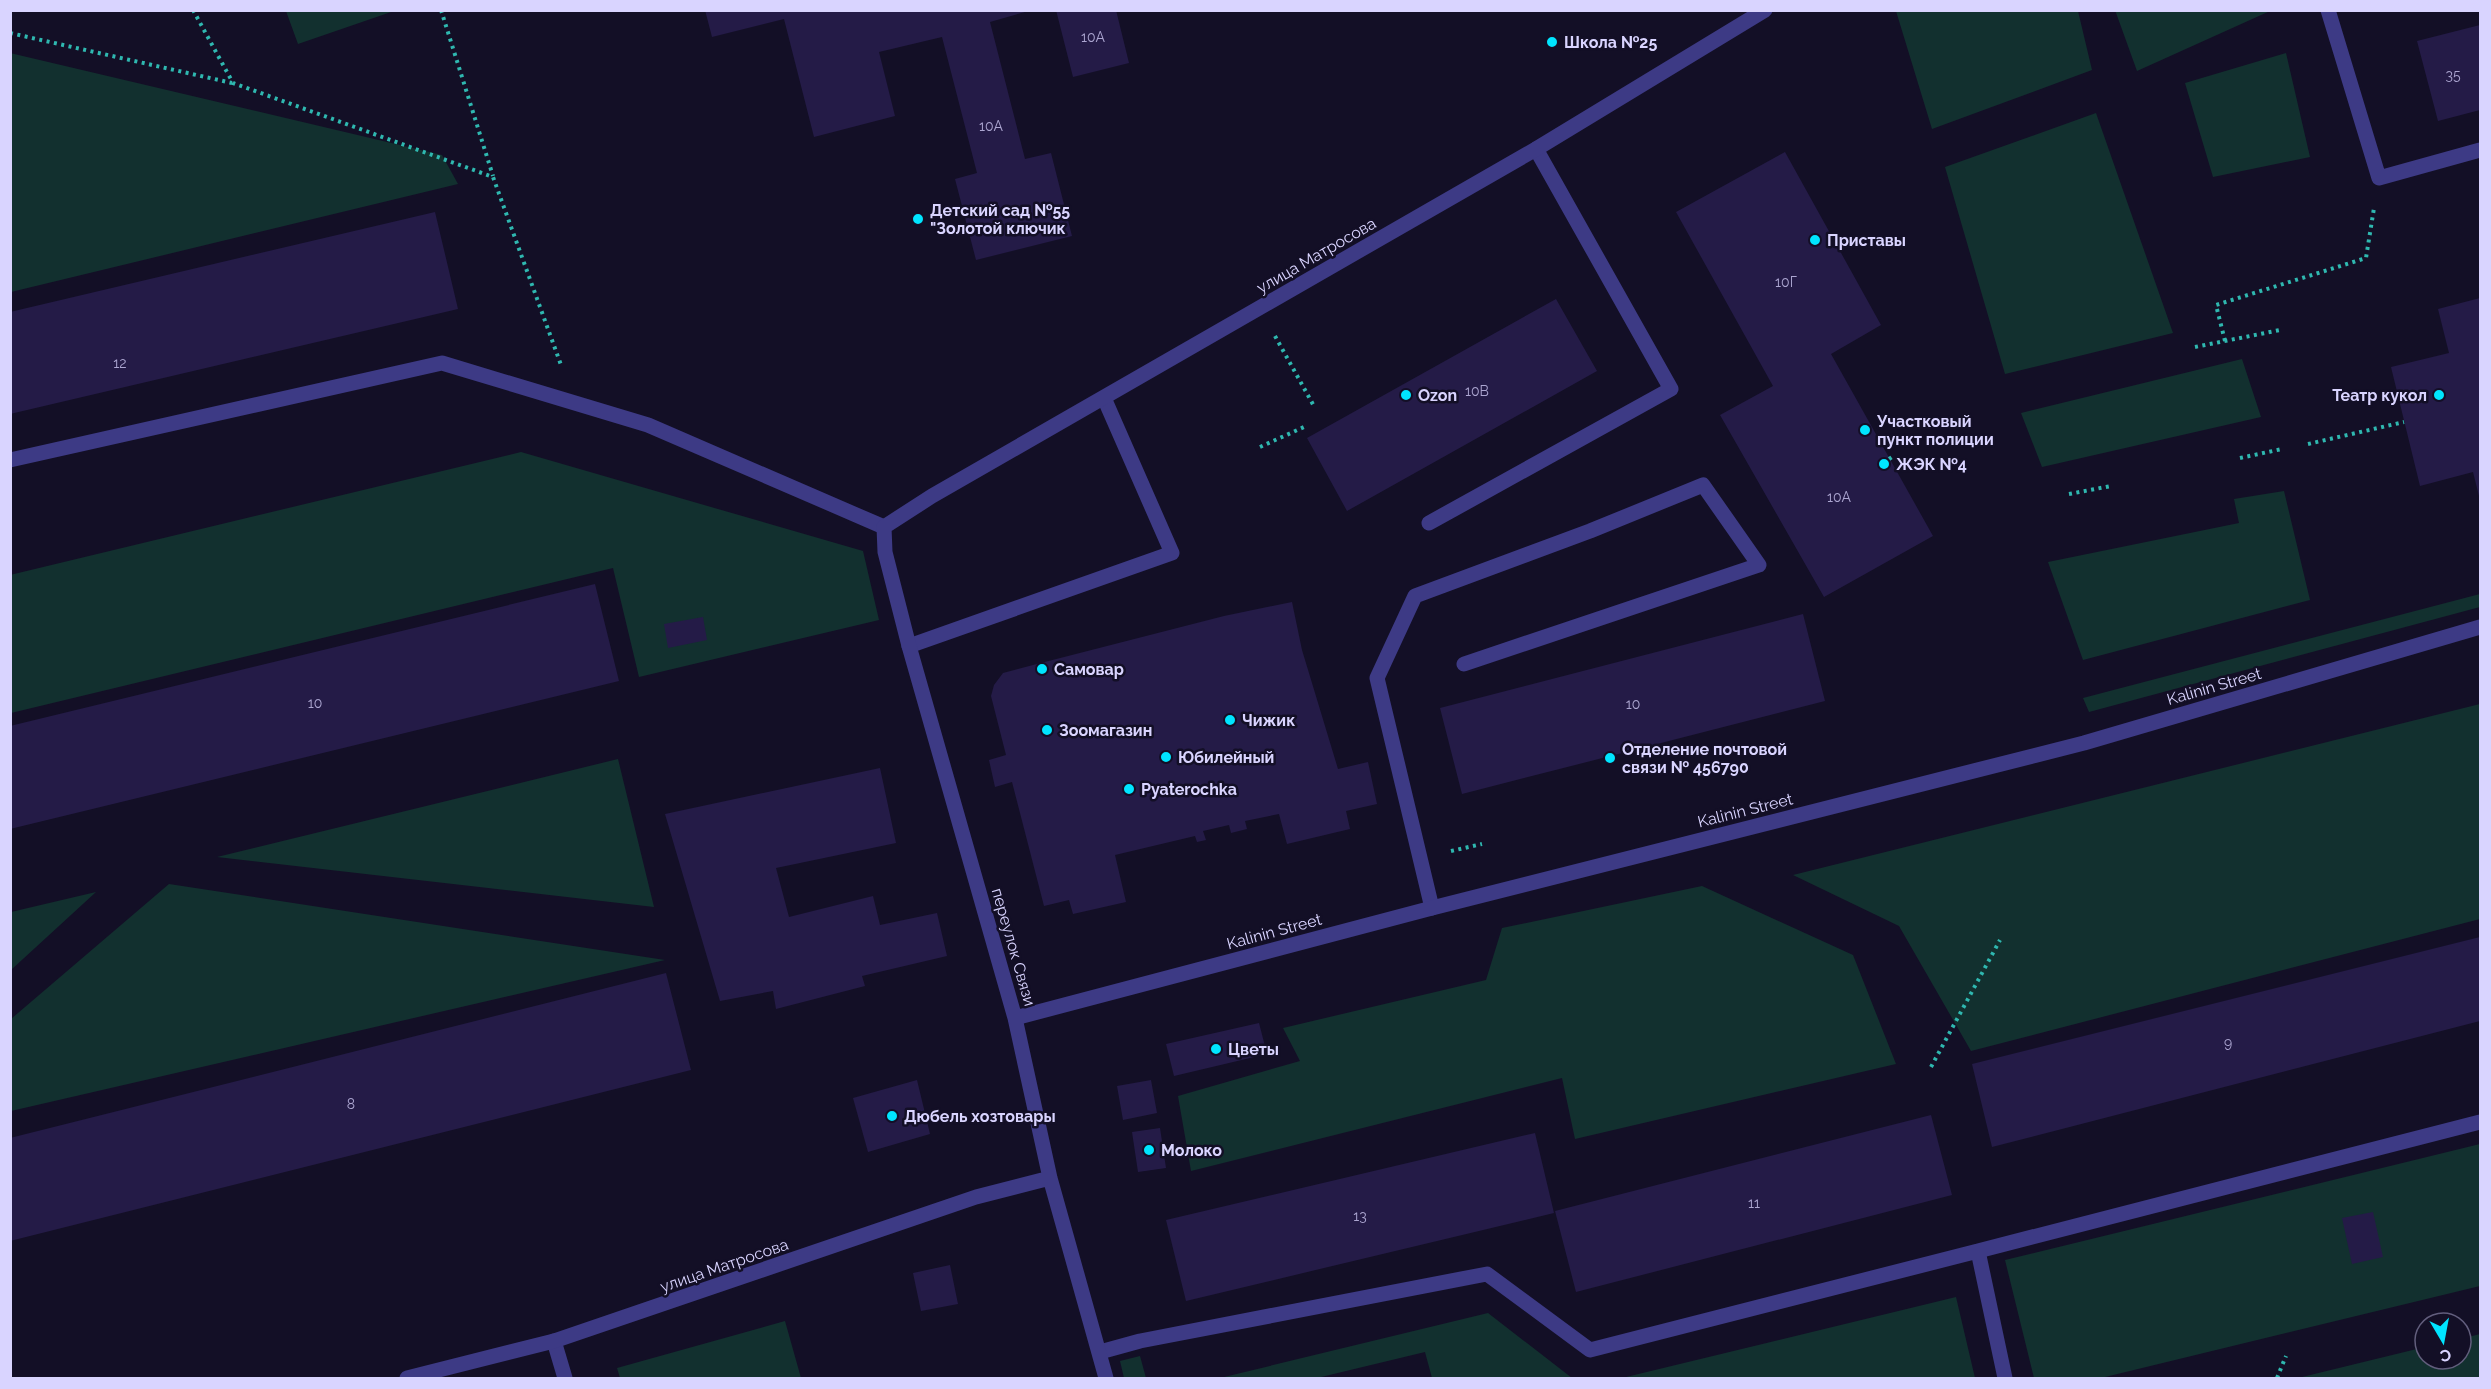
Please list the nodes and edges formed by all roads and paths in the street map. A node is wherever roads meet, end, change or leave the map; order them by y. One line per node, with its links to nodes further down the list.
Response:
1 (193, 10): 6 (path)
2 (441, 10): 9 (path)
3 (1765, 10): 7 (street, улица Матросова)
4 (2328, 10): 10 (street)
5 (10, 33): 6 (path)
6 (233, 83): 9 (path)
7 (1536, 149): 16 (street, улица Матросова); 29 (street)
8 (2481, 150): 10 (street)
9 (493, 177): 15 (path)
10 (2379, 178): 13 (path)
11 (2280, 330): 13 (path)
12 (1275, 336): 17 (path)
13 (2224, 341): 14 (path)
14 (2195, 347)
15 (565, 374)
16 (1104, 398): 30 (street, улица Матросова); 32 (street)
17 (1315, 408)
18 (2404, 422): 20 (path)
19 (1304, 427): 21 (path)
20 (2308, 444)
21 (1260, 447)
22 (2282, 449): 24 (path)
23 (1895, 455): 25 (path)
24 (2240, 458)
25 (1889, 459)
26 (10, 460): 30 (street)
27 (2111, 486): 28 (path)
28 (2069, 494)
29 (1429, 523)
30 (884, 527): 32 (street, переулок Связи)
31 (2481, 627): 36 (street, Kalinin Street)
32 (909, 646): 38 (street, переулок Связи)
33 (1464, 664): 36 (street)
34 (1482, 844): 35 (path)
35 (1445, 852)
36 (1432, 908): 38 (street, Kalinin Street)
37 (2001, 940): 39 (path)
38 (1015, 1018): 41 (street, переулок Связи)
39 (1931, 1067)
40 (2481, 1122): 42 (street)
41 (1050, 1178): 43 (street, улица Матросова); 44 (street, переулок Связи)
42 (1978, 1251): 44 (street); 49 (street)
43 (554, 1341): 46 (street, улица Матросова); 47 (street)
44 (1100, 1352): 48 (street, переулок Связи)
45 (2286, 1356): 50 (path)
46 (407, 1378)
47 (565, 1378)
48 (1106, 1378)
49 (2005, 1378)
50 (2277, 1378)

